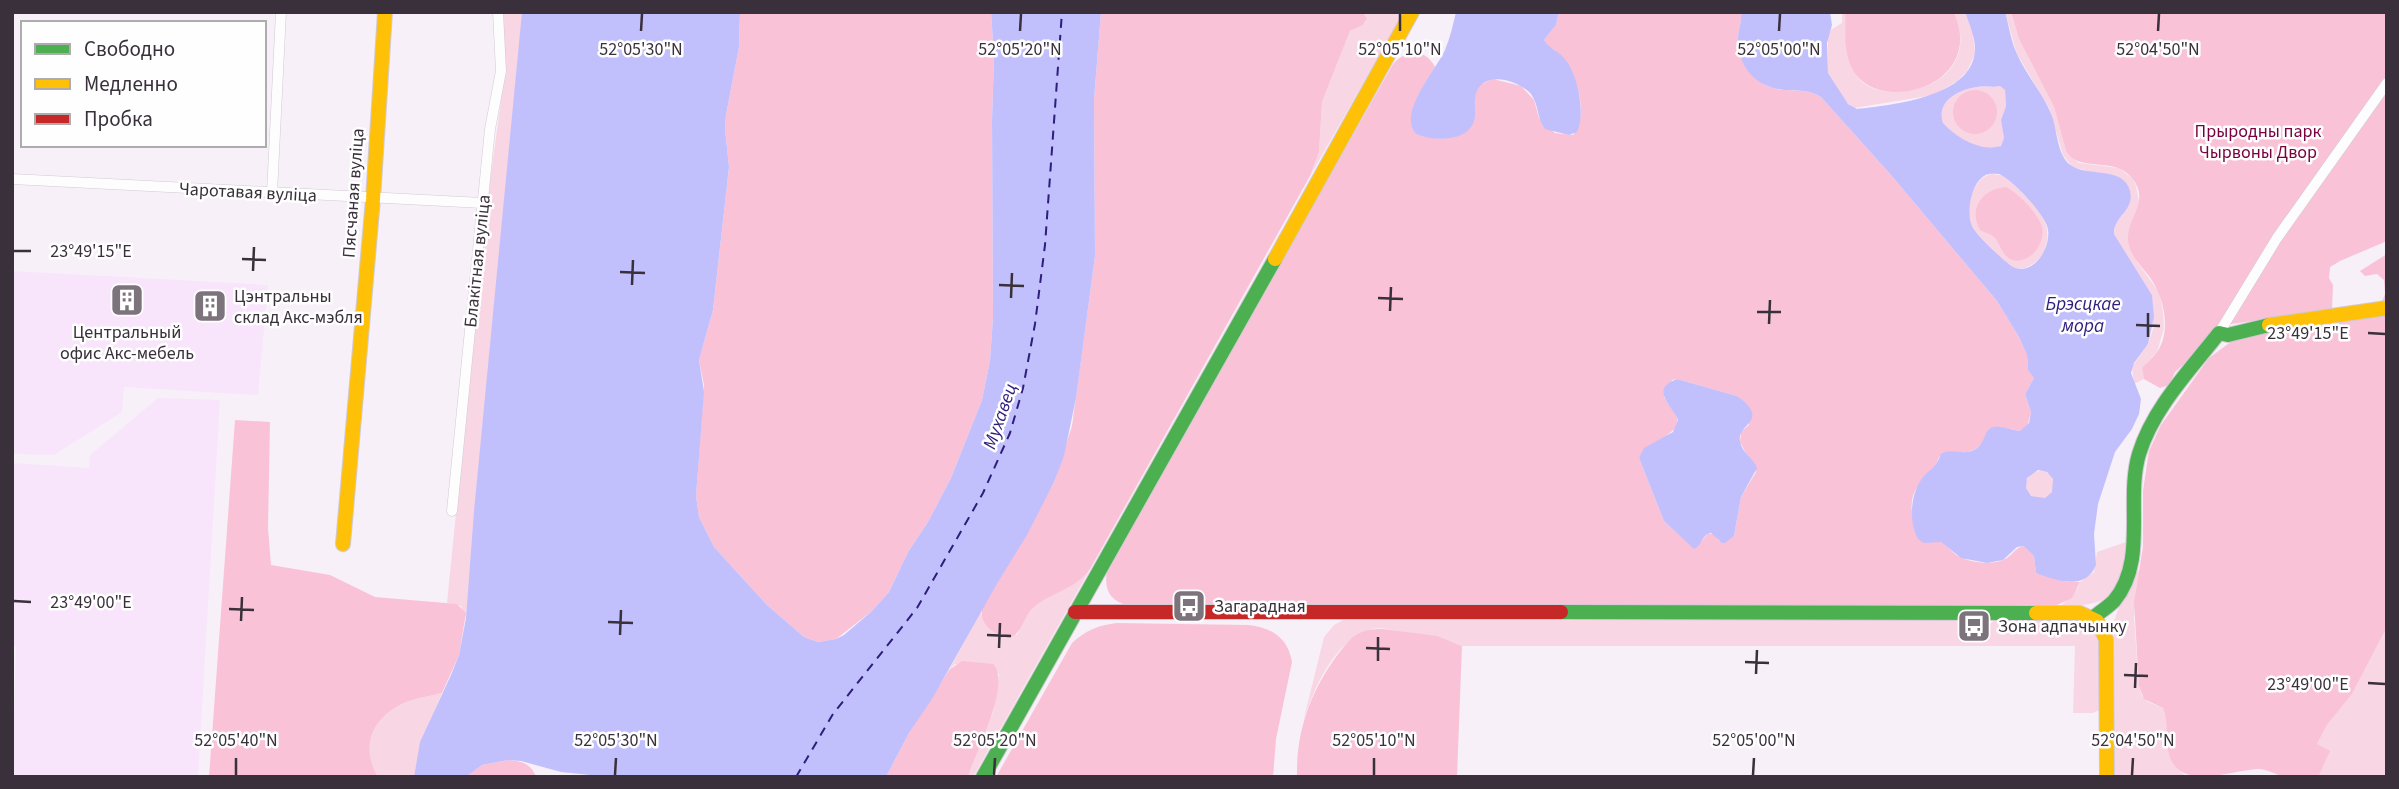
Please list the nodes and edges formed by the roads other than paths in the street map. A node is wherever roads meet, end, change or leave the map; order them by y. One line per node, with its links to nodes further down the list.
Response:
1 (281, 12): 7 (street)
2 (385, 12): 8 (street, Пясчаная вуліца)
3 (498, 12): 9 (street, Блакітная вуліца)
4 (1412, 12): 14 (street)
5 (2387, 83): 11 (street)
6 (12, 179): 7 (street, Чаротавая вуліца)
7 (272, 193): 8 (street, Чаротавая вуліца)
8 (373, 199): 9 (street, Чаротавая вуліца); 13 (street, Пясчаная вуліца)
9 (483, 203): 12 (street, Блакітная вуліца)
10 (2387, 308): 11 (street)
11 (2220, 332): 15 (street)
12 (452, 511)
13 (343, 544)
14 (1075, 612): 15 (street); 16 (street)
15 (2093, 618): 17 (street)
16 (983, 777)
17 (2107, 777)

